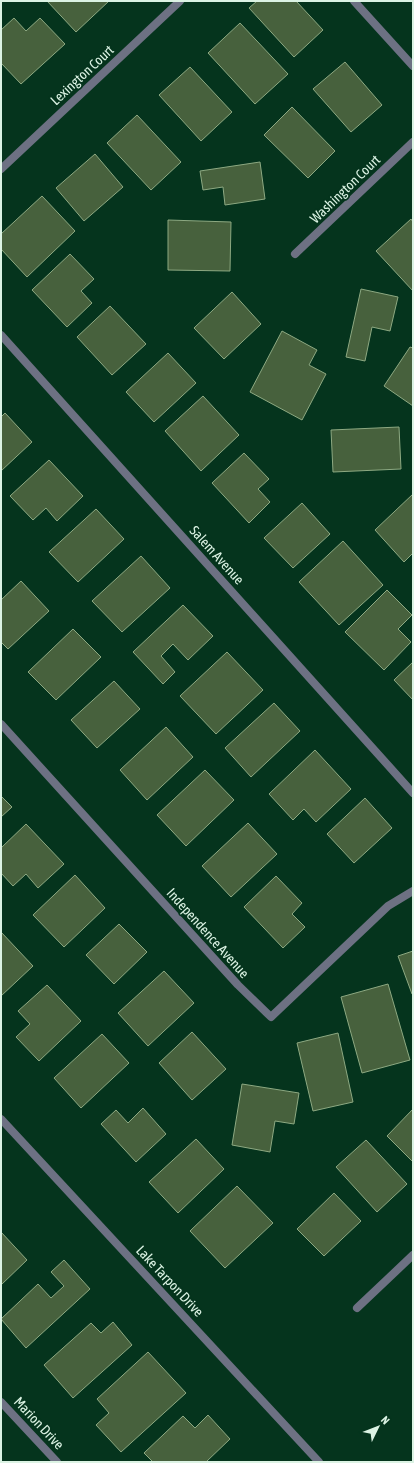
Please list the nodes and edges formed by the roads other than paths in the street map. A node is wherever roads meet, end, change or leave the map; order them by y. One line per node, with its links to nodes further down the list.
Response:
1 (180, 1): 5 (street, Lexington Court)
2 (354, 1): 3 (street)
3 (413, 66)
4 (413, 142): 6 (street, Washington Court)
5 (1, 169)
6 (295, 254)
7 (1, 335): 9 (street, Salem Avenue)
8 (1, 724): 10 (street, Independence Avenue)
9 (413, 792)
10 (413, 891)
11 (1, 1119): 16 (street, Lake Tarpon Drive)
12 (413, 1255): 13 (street)
13 (357, 1308)
14 (1, 1402): 15 (street, Marion Drive)
15 (57, 1462)
16 (319, 1462)

